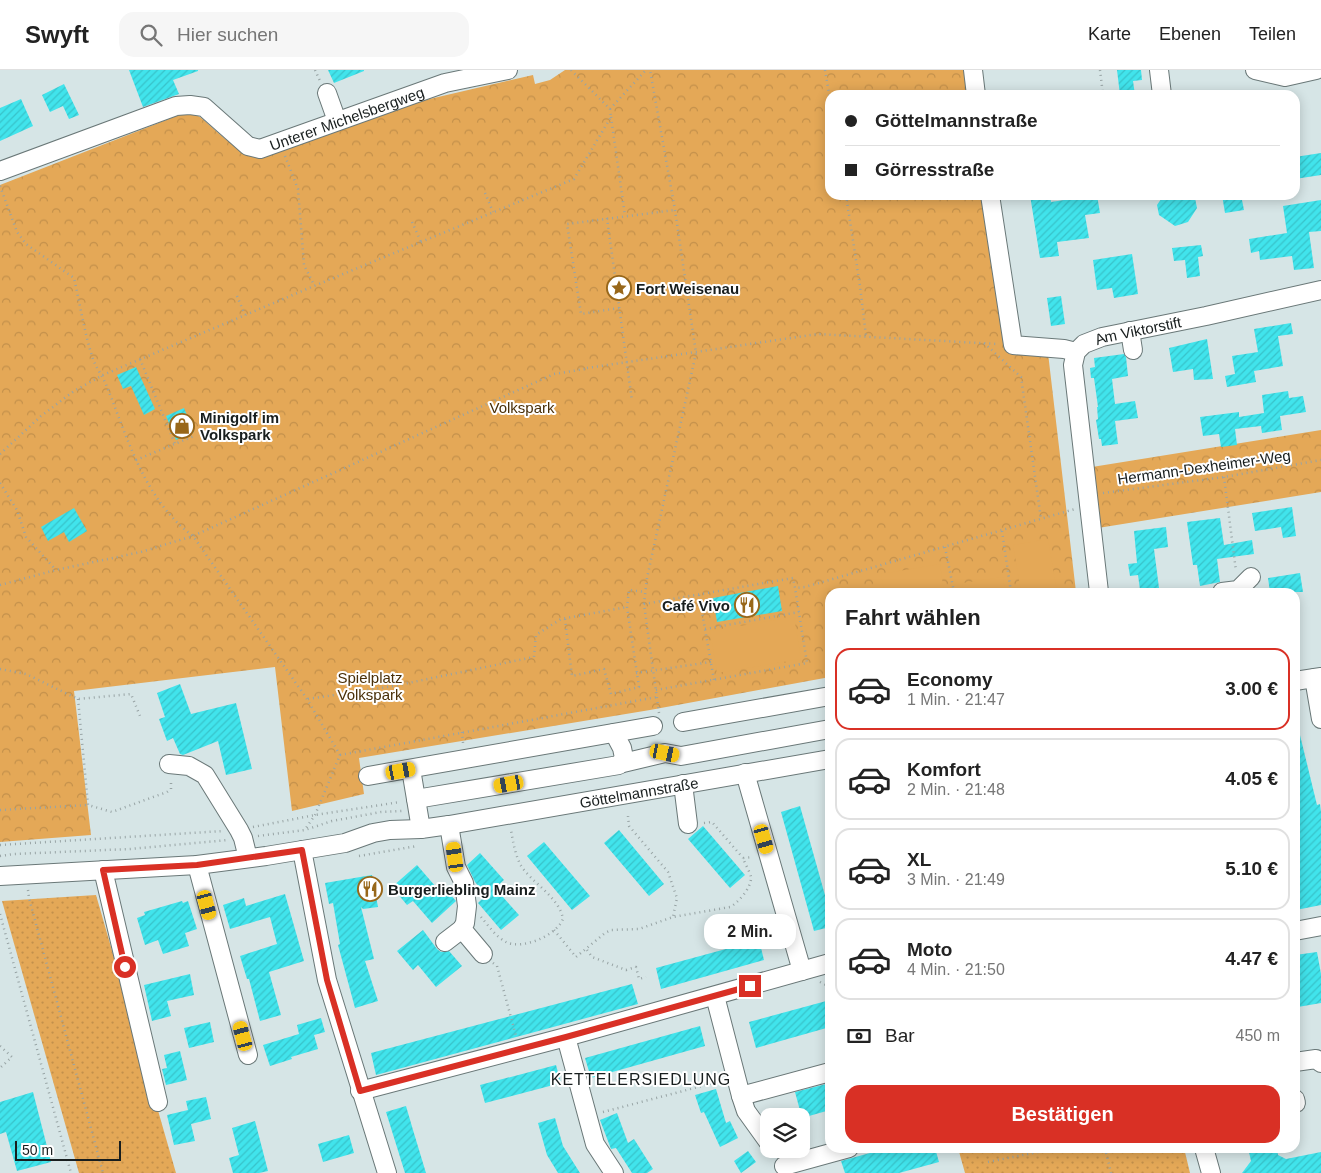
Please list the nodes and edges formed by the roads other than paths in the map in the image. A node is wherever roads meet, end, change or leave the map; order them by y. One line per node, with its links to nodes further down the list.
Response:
1 (508, 70): 7 (street, Unterer Michelsbergweg)
2 (972, 70): 8 (street)
3 (1159, 70): 9 (street)
4 (1255, 70): 6 (street)
5 (1316, 70): 6 (street)
6 (1285, 73)
7 (443, 76): 11 (street, Unterer Michelsbergweg)
8 (975, 90)
9 (1161, 90)
10 (327, 94): 11 (street)
11 (336, 121): 12 (street, Unterer Michelsbergweg)
12 (0, 171)
13 (991, 200): 17 (street)
14 (1321, 290): 15 (street, Am Viktorstift)
15 (1130, 331): 16 (street); 17 (street, Am Viktorstift)
16 (1133, 350)
17 (1076, 352): 19 (street, Am Viktorstift)
18 (1251, 577): 20 (street)
19 (1098, 588)
20 (1234, 588)
21 (1318, 677): 22 (street); 24 (street)
22 (1300, 680)
23 (825, 697): 26 (street)
24 (1321, 719)
25 (656, 721): 28 (street)
26 (683, 722)
27 (825, 730): 30 (street)
28 (614, 733): 30 (street); 32 (street)
29 (825, 760): 33 (street, Göttelmannstraße)
30 (623, 763): 36 (street)
31 (169, 764): 41 (street)
32 (412, 769): 34 (street); 36 (street)
33 (746, 773): 35 (street, Göttelmannstraße); 51 (street)
34 (368, 776)
35 (682, 784): 37 (street); 38 (street, Göttelmannstraße)
36 (416, 799): 39 (street)
37 (688, 824)
38 (449, 825): 39 (street, Göttelmannstraße); 46 (street)
39 (421, 829): 40 (street, Göttelmannstraße)
40 (302, 850): 41 (street, Göttelmannstraße); 58 (street)
41 (248, 858): 42 (street, Göttelmannstraße)
42 (197, 865): 43 (street, Göttelmannstraße); 54 (street)
43 (103, 870): 44 (street, Göttelmannstraße); 60 (street)
44 (0, 876)
45 (1321, 926): 47 (street)
46 (462, 929): 48 (street); 49 (street)
47 (1300, 930)
48 (445, 942)
49 (483, 954)
50 (825, 964): 51 (street)
51 (802, 971): 52 (street)
52 (715, 996): 53 (street); 59 (street)
53 (566, 1037): 58 (street); 67 (street)
54 (248, 1055)
55 (1300, 1062): 56 (street)
56 (1321, 1063)
57 (825, 1073): 59 (street)
58 (360, 1091): 66 (street)
59 (741, 1096): 61 (street)
60 (158, 1102)
61 (760, 1130)
62 (834, 1153): 65 (street)
63 (1205, 1153): 68 (street)
64 (779, 1158): 65 (street)
65 (787, 1169)
66 (387, 1173)
67 (614, 1173)
68 (1211, 1173)

